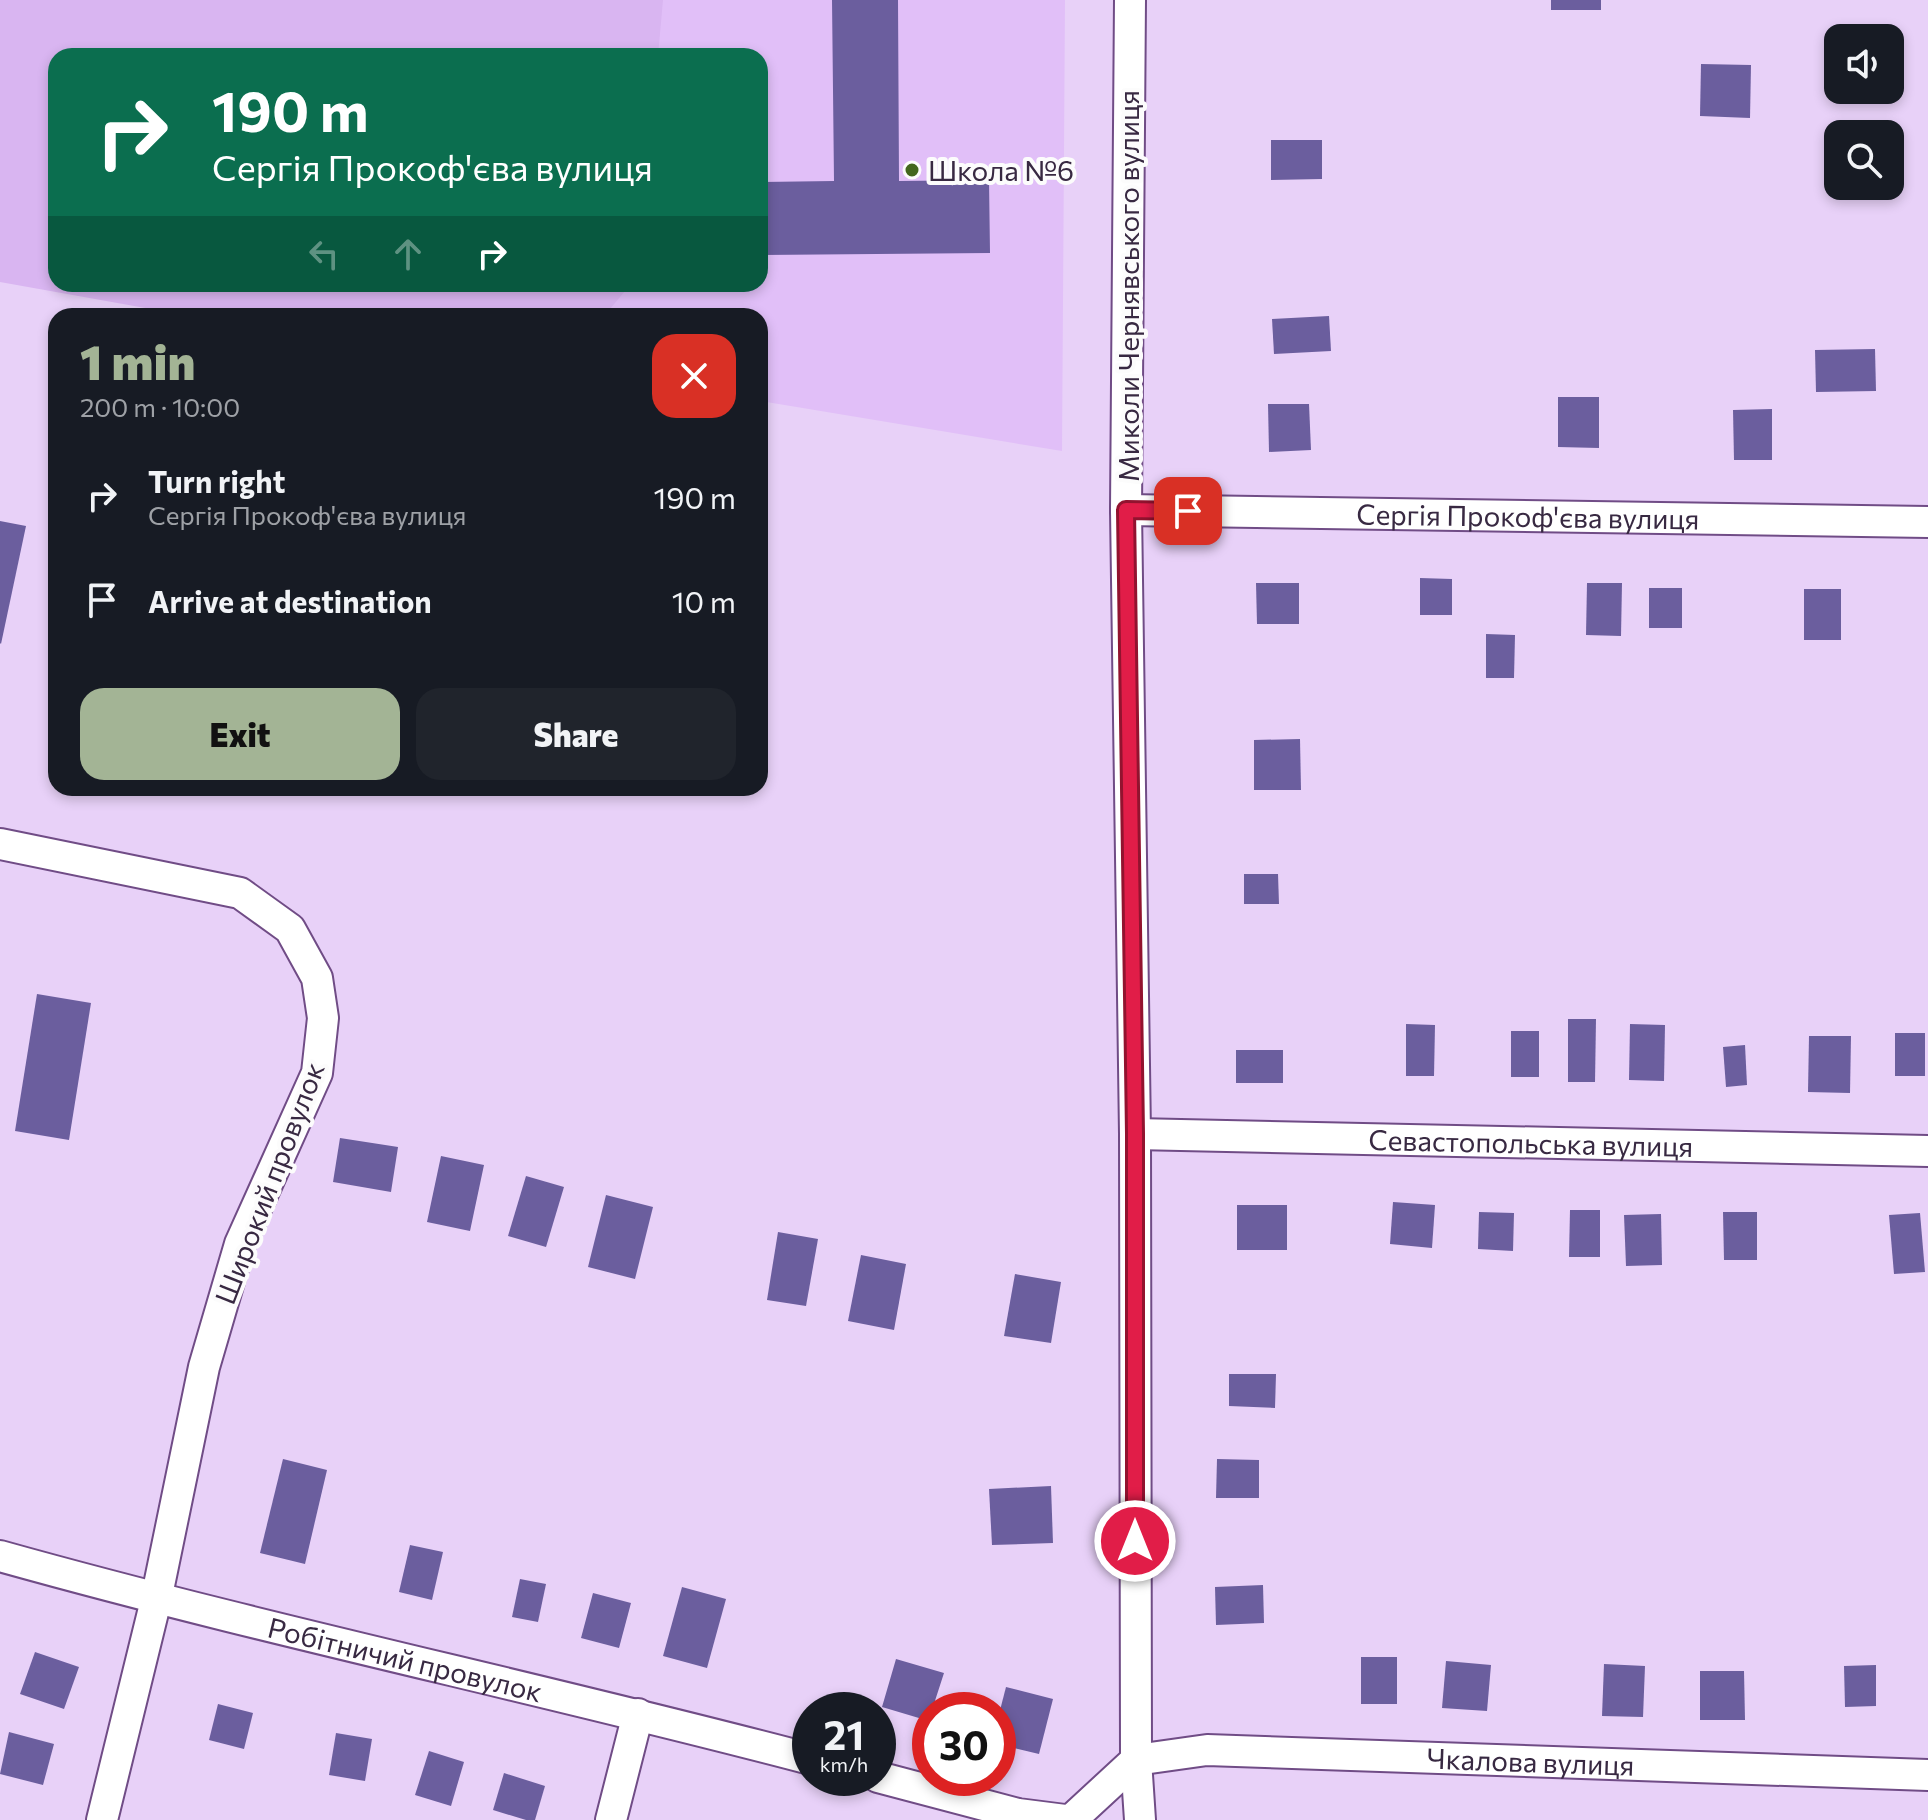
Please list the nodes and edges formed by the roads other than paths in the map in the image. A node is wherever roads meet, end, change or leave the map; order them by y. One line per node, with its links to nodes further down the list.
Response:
1 (1130, 0): 2 (street, Миколи Чернявського вулиця)
2 (1126, 510): 3 (street, Сергія Прокоф'єва вулиця); 5 (street, Миколи Чернявського вулиця)
3 (1928, 522)
4 (0, 844): 8 (street, Широкий провулок)
5 (1135, 1134): 6 (street, Севастопольська вулиця); 11 (street, Миколи Чернявського вулиця)
6 (1928, 1151)
7 (0, 1556): 8 (street, Робітничий провулок)
8 (156, 1600): 9 (street, Робітничий провулок); 14 (street, Широкий провулок)
9 (638, 1714): 10 (street, Робітничий провулок); 15 (street)
10 (792, 1754)
11 (1136, 1760): 12 (street, Чкалова вулиця); 16 (street); 17 (street, Миколи Чернявського вулиця)
12 (1928, 1775)
13 (896, 1782): 16 (street)
14 (102, 1820)
15 (611, 1820)
16 (1068, 1820)
17 (1140, 1820)

